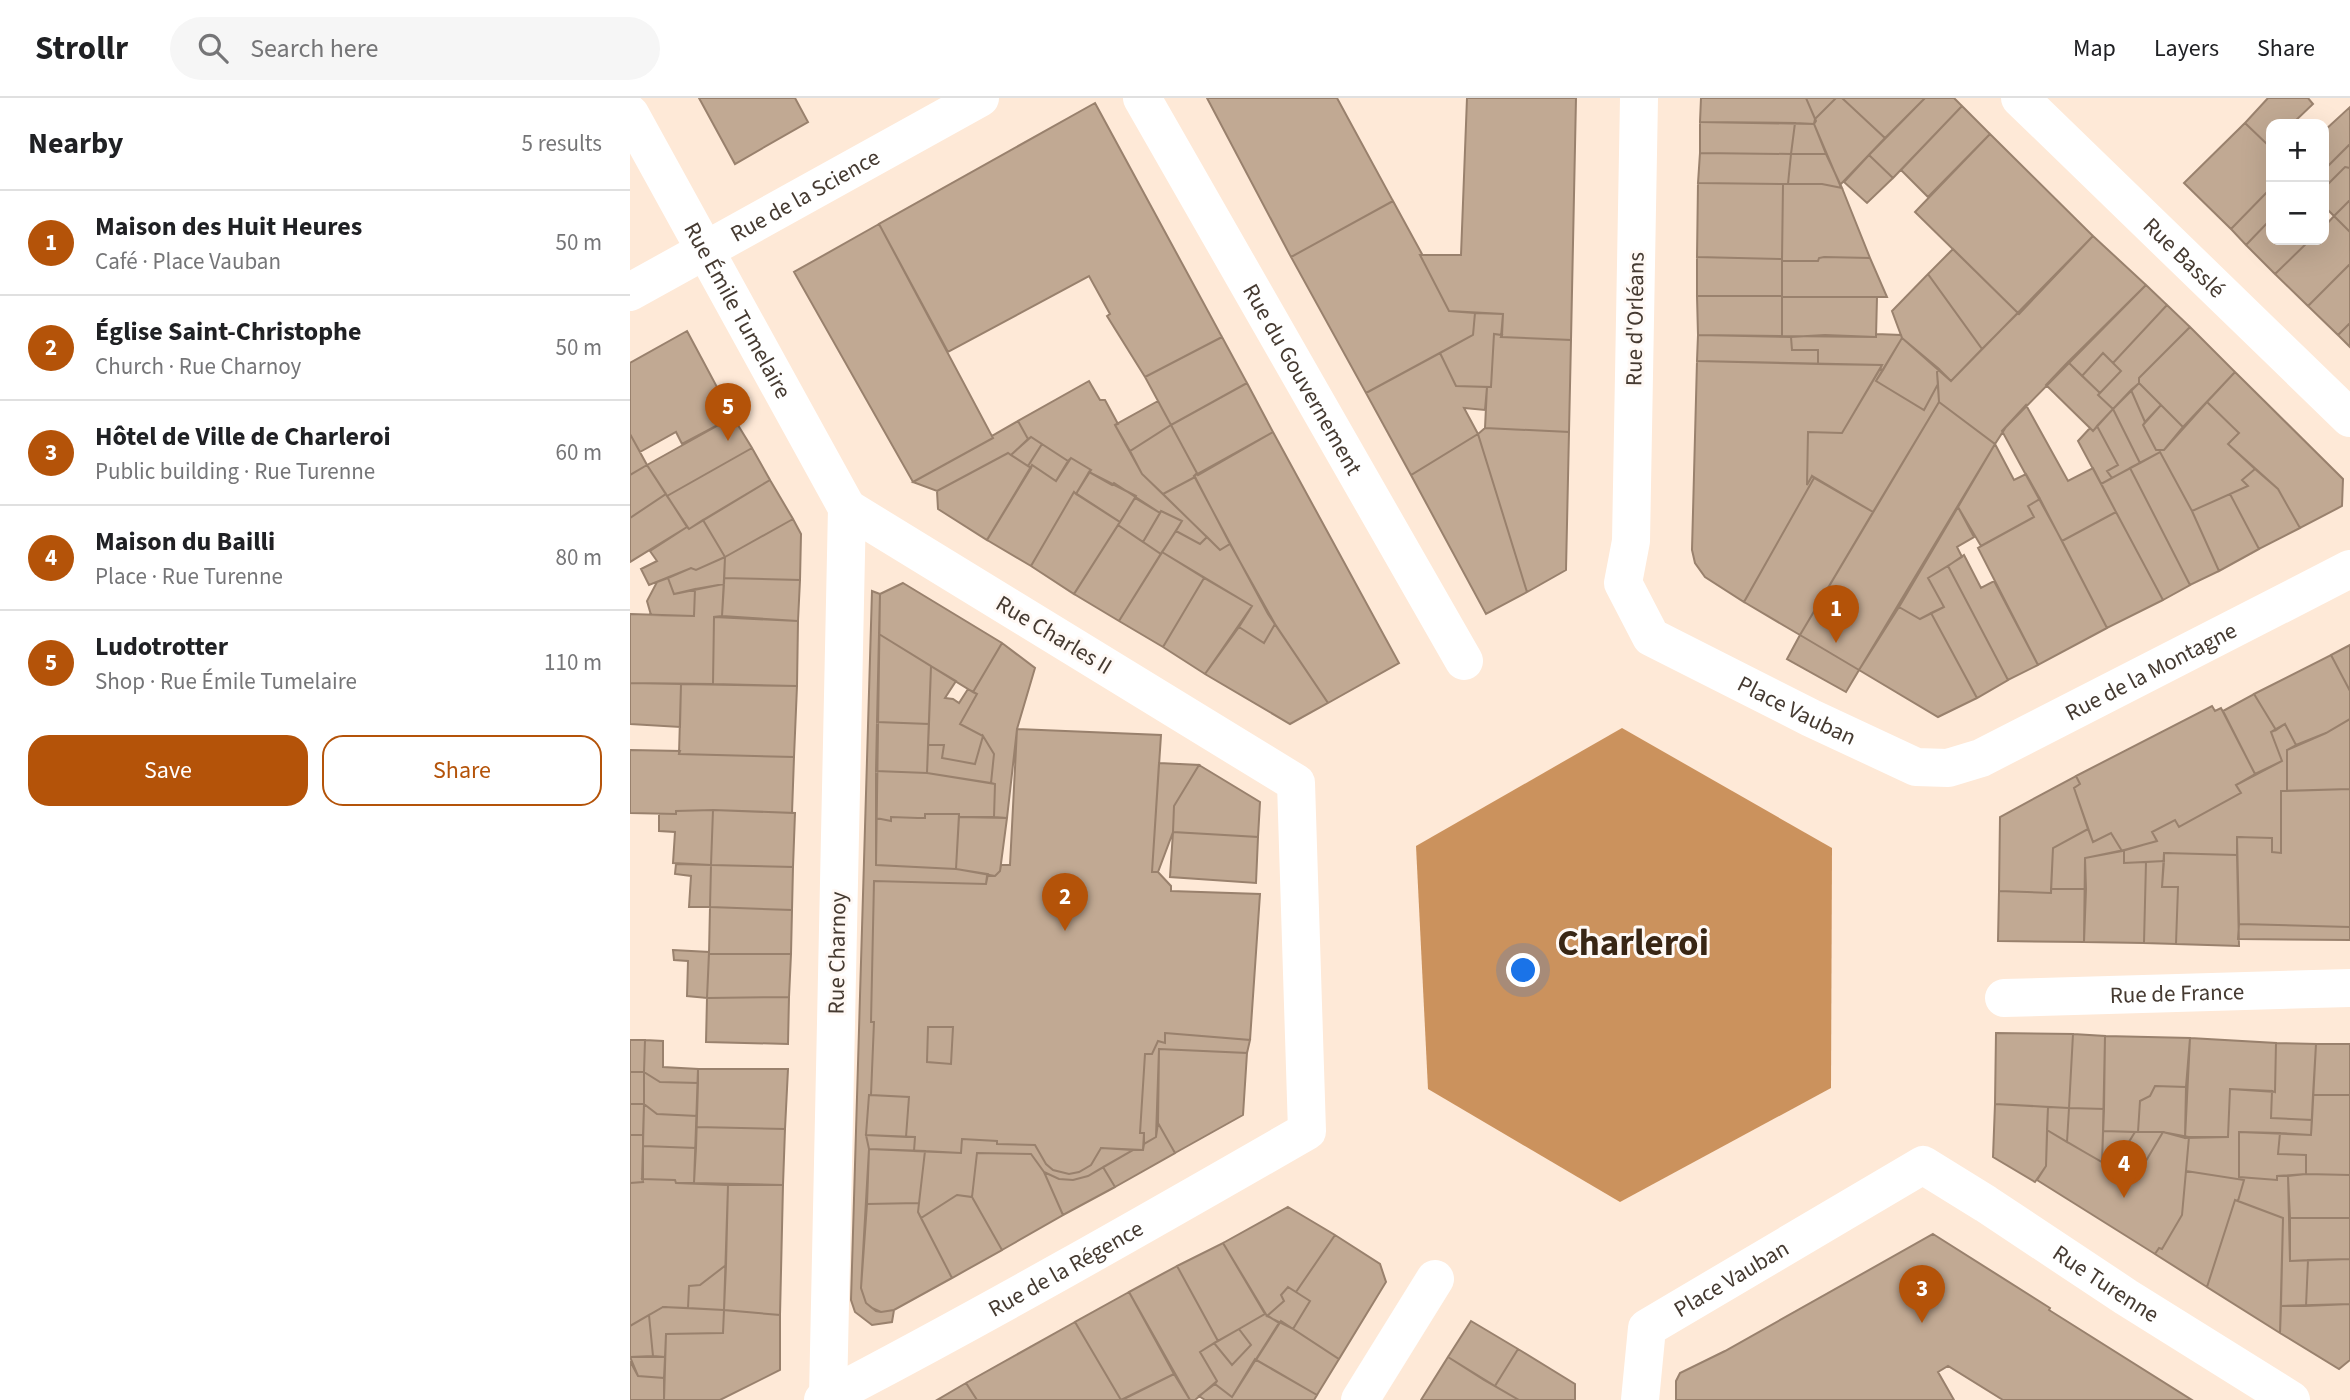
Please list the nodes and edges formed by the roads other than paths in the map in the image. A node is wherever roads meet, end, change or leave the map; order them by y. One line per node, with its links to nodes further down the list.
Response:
1 (980, 98): 6 (street, Rue de la Science)
2 (1142, 98): 12 (street, Rue du Gouvernement)
3 (1639, 98): 11 (street, Rue d'Orléans)
4 (2020, 98): 8 (street, Rue Basslé)
5 (630, 114): 6 (street, Rue Émile Tumelaire)
6 (706, 249): 7 (street, Rue de la Science); 9 (street, Rue Émile Tumelaire)
7 (630, 292)
8 (2350, 418)
9 (847, 508): 16 (street, Rue Charles II); 19 (street, Rue Charnoy)
10 (2350, 569): 13 (street, Rue de la Montagne)
11 (1651, 637): 13 (street, Place Vauban)
12 (1464, 661)
13 (1948, 768)
14 (2350, 988): 15 (street, Rue de France)
15 (2004, 998)
16 (1307, 1131): 19 (street, Rue de la Régence)
17 (1923, 1165): 21 (street, Place Vauban); 22 (street, Rue Turenne)
18 (1434, 1279): 20 (street)
19 (827, 1399)
20 (1360, 1400)
21 (1640, 1400)
22 (2291, 1400)

